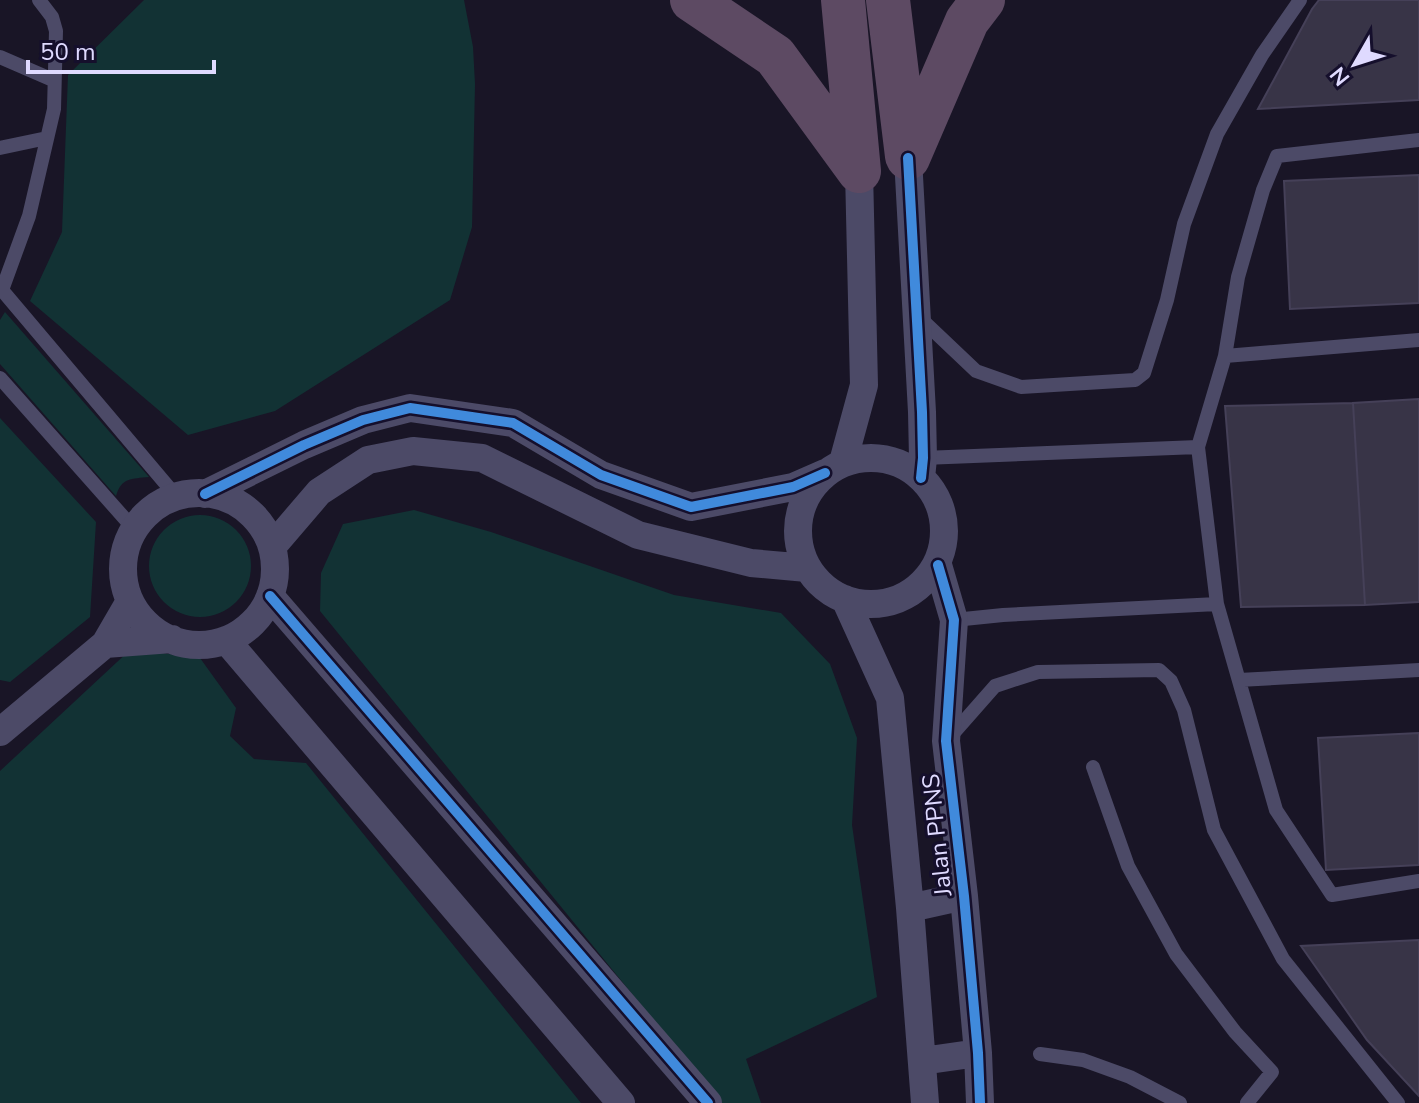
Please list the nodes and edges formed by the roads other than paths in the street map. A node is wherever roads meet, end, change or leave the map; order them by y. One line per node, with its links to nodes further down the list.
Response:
1 (39, 0): 8 (lane)
2 (692, 0): 13 (highway)
3 (843, 0): 13 (highway)
4 (888, 0): 11 (highway)
5 (983, 0): 11 (highway)
6 (1300, 0): 15 (lane)
7 (0, 57): 8 (lane)
8 (53, 80): 9 (lane)
9 (47, 138): 12 (lane); 14 (lane)
10 (1419, 140): 17 (lane)
11 (905, 143): 13 (highway); 15 (street)
12 (0, 148)
13 (858, 154): 20 (street)
14 (1, 291): 23 (lane)
15 (918, 316): 21 (street)
16 (1419, 340): 17 (lane)
17 (1225, 356): 19 (lane)
18 (0, 378): 24 (lane)
19 (1198, 447): 21 (lane); 31 (lane)
20 (834, 468): 21 (street); 22 (street); 27 (street)
21 (922, 468): 26 (street)
22 (205, 494): 23 (street); 25 (street)
23 (176, 496): 24 (street)
24 (134, 529): 30 (street)
25 (272, 547): 27 (street); 28 (street)
26 (938, 565): 29 (street); 32 (street, Jalan PPNS)
27 (807, 568): 29 (street)
28 (270, 596): 34 (street); 48 (street)
29 (845, 599): 43 (street, Jalan PPNS)
30 (130, 601): 33 (street); 35 (street)
31 (1217, 604): 32 (lane); 37 (lane)
32 (954, 620): 39 (street, Jalan PPNS)
33 (172, 639): 34 (street); 35 (street)
34 (226, 640): 47 (street)
35 (105, 644): 38 (street)
36 (1419, 670): 37 (lane)
37 (1239, 680): 41 (lane)
38 (1, 728)
39 (946, 741): 42 (street, Jalan PPNS); 53 (lane)
40 (1093, 767): 52 (lane)
41 (1419, 881)
42 (964, 896): 43 (street); 44 (street, Jalan PPNS)
43 (910, 908): 46 (street, Jalan PPNS)
44 (978, 1053): 46 (street); 50 (street, Jalan PPNS)
45 (1040, 1054): 51 (lane)
46 (922, 1061): 49 (street, Jalan PPNS)
47 (621, 1103)
48 (708, 1103)
49 (925, 1103)
50 (980, 1103)
51 (1180, 1103)
52 (1247, 1103)
53 (1398, 1103)

